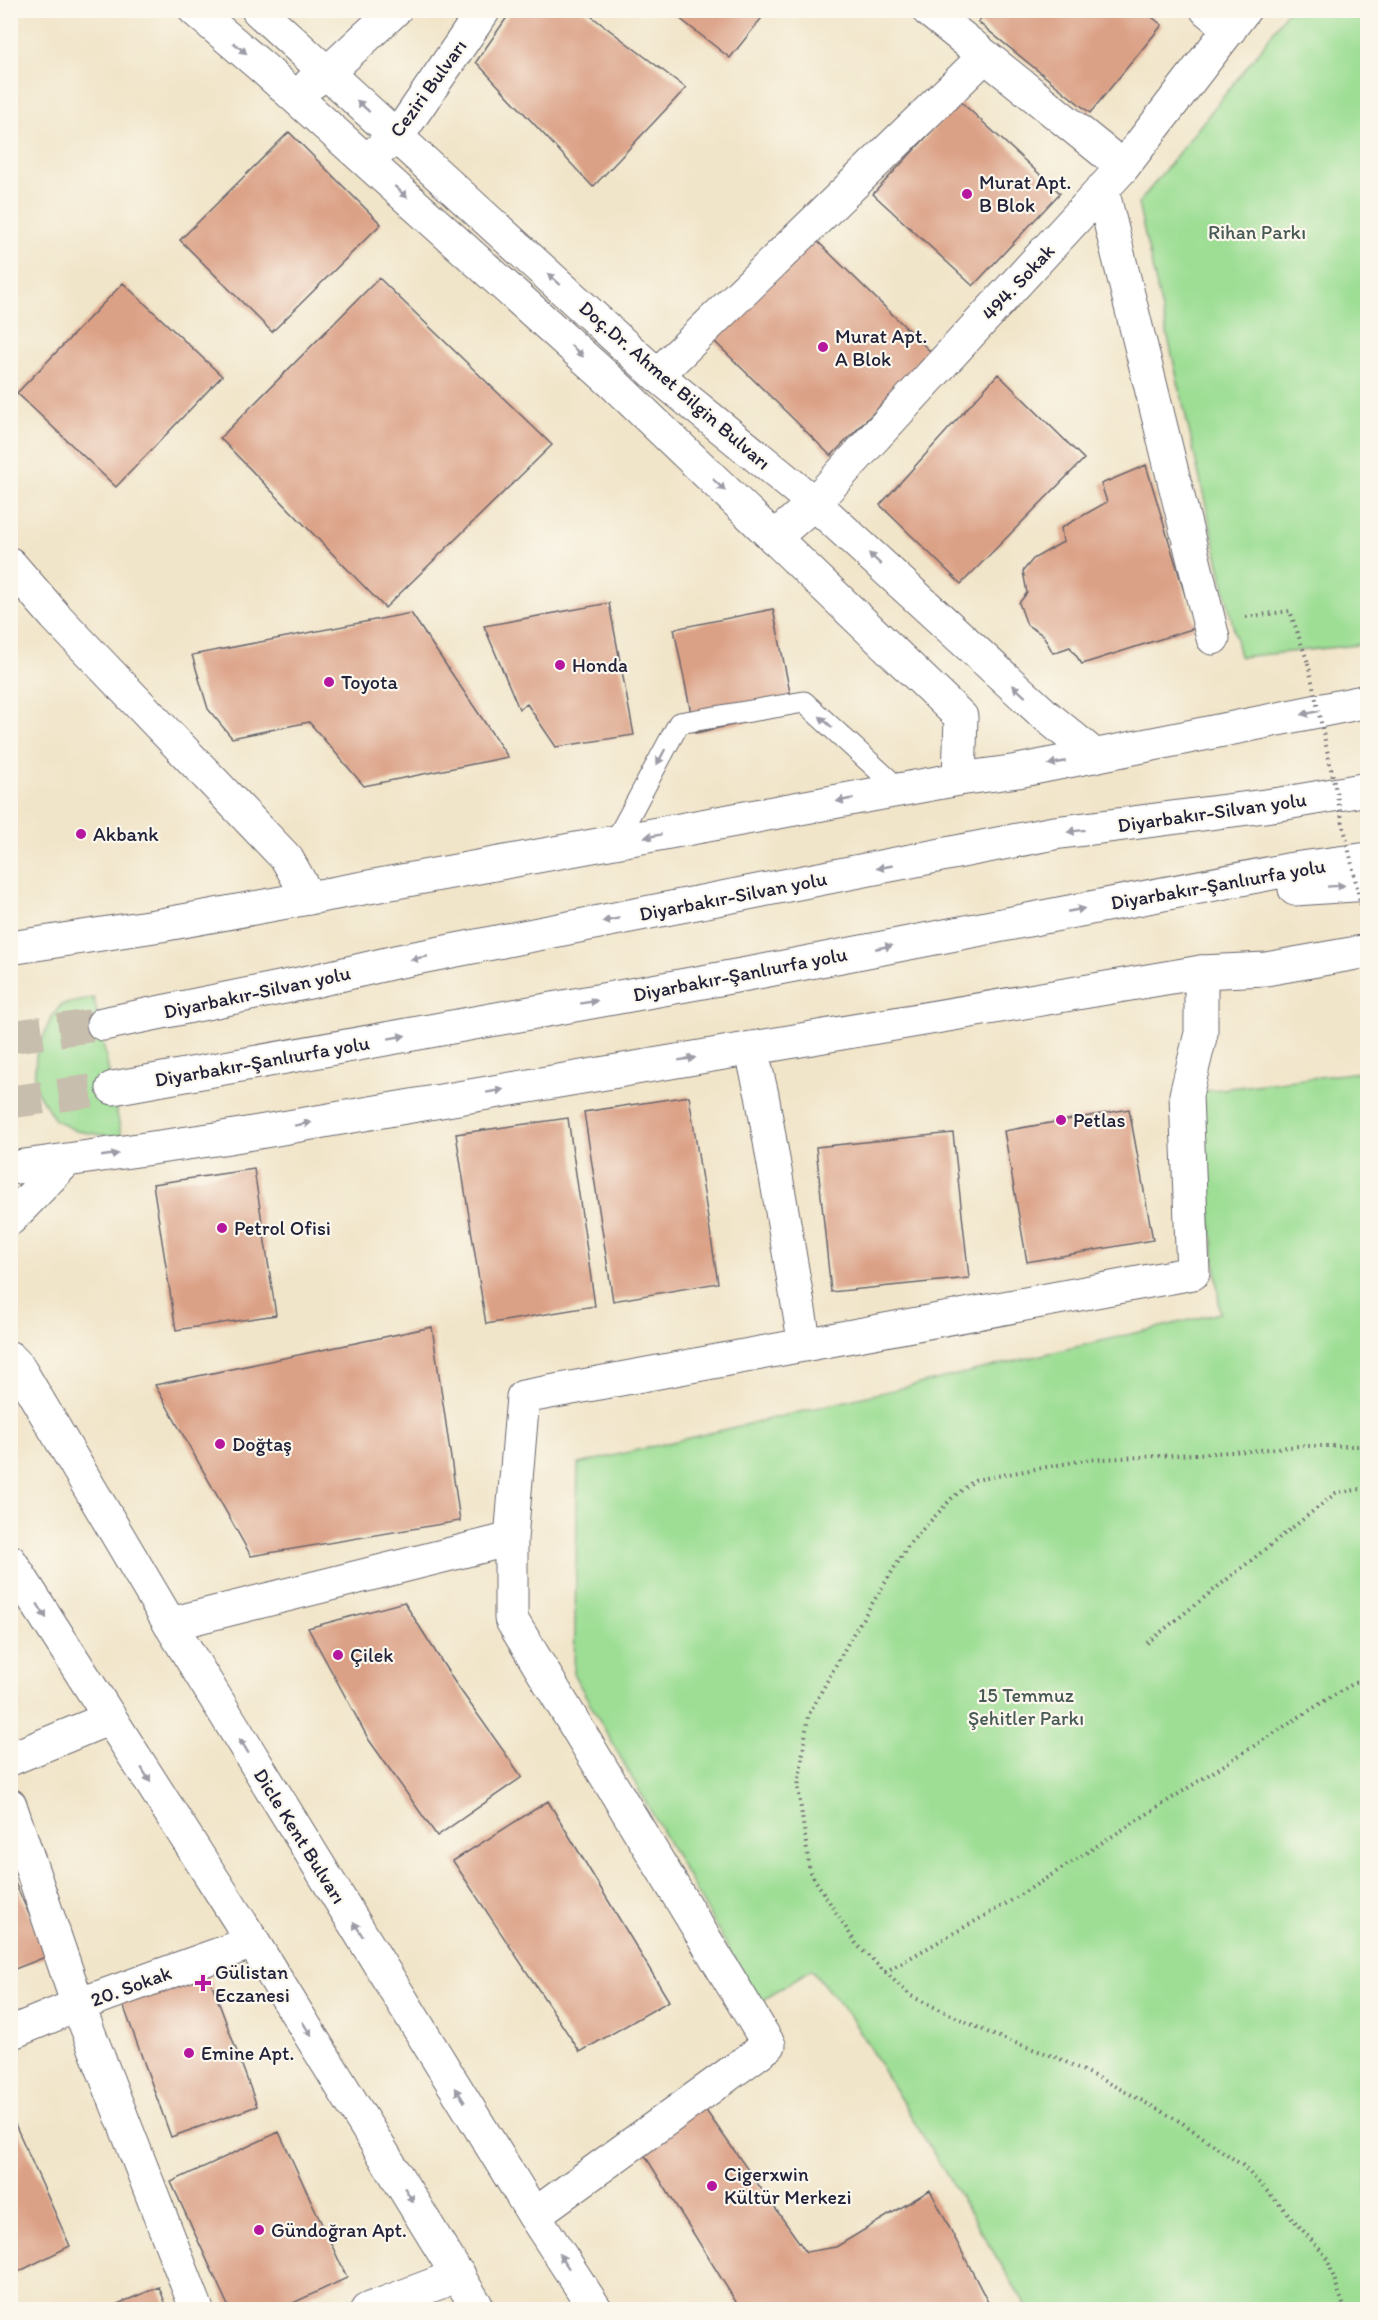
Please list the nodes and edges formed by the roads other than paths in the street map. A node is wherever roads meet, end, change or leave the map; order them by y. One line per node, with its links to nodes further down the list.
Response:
1 (195, 10): 9 (main road, Doç.Dr. Ahmet Bilgin Bulvarı, one-way to 9)
2 (258, 10): 8 (main road, Doç.Dr. Ahmet Bilgin Bulvarı)
3 (394, 10): 8 (main road)
4 (484, 10): 10 (main road, Ceziri Bulvarı)
5 (928, 10): 7 (main road)
6 (1227, 17): 12 (main road, 494. Sokak)
7 (985, 56): 12 (main road); 13 (main road)
8 (327, 73): 9 (main road); 10 (main road, Doç.Dr. Ahmet Bilgin Bulvarı, one-way to 8)
9 (293, 95): 11 (main road, Doç.Dr. Ahmet Bilgin Bulvarı)
10 (397, 136): 11 (main road, Ceziri Bulvarı); 13 (main road, Doç.Dr. Ahmet Bilgin Bulvarı, one-way to 10)
11 (366, 160): 15 (main road, Doç.Dr. Ahmet Bilgin Bulvarı, one-way to 15)
12 (1113, 178): 14 (main road, 494. Sokak); 17 (main road)
13 (657, 375): 14 (main road, Doç.Dr. Ahmet Bilgin Bulvarı)
14 (814, 503): 15 (main road, 494. Sokak); 19 (main road, Doç.Dr. Ahmet Bilgin Bulvarı, one-way to 14)
15 (774, 538): 20 (main road, Doç.Dr. Ahmet Bilgin Bulvarı)
16 (10, 564): 28 (main road)
17 (1211, 629)
18 (1368, 701): 19 (main road, one-way to 19)
19 (1095, 756): 20 (main road, one-way to 20)
20 (959, 779): 23 (main road)
21 (1368, 779): 24 (main road)
22 (1368, 789): 24 (main road, Diyarbakır-Silvan yolu)
23 (900, 790): 25 (main road, one-way to 25); 25 (lane, one-way to 25)
24 (1280, 804): 33 (main road, Diyarbakır-Silvan yolu, one-way to 33)
25 (615, 842): 28 (main road)
26 (1368, 859): 29 (main road, Diyarbakır-Şanlıurfa yolu)
27 (1368, 884): 29 (main road, one-way to 27)
28 (309, 898): 30 (main road)
29 (1111, 903): 35 (main road, Diyarbakır-Şanlıurfa yolu, one-way to 29)
30 (10, 948)
31 (1368, 951): 32 (main road)
32 (1201, 972): 34 (main road); 40 (main road)
33 (103, 1024)
34 (751, 1048): 37 (main road, one-way to 34); 40 (main road)
35 (112, 1088)
36 (10, 1148): 37 (main road)
37 (66, 1161): 38 (main road); 39 (main road)
38 (10, 1168)
39 (10, 1219)
40 (805, 1345): 42 (main road)
41 (10, 1358): 44 (main road, Dicle Kent Bulvarı)
42 (511, 1539): 44 (main road); 51 (main road)
43 (10, 1561): 45 (main road, one-way to 45)
44 (170, 1624): 51 (main road, Dicle Kent Bulvarı, one-way to 44)
45 (110, 1718): 46 (main road); 48 (main road, one-way to 48)
46 (10, 1759)
47 (10, 1805): 49 (main road)
48 (253, 1942): 49 (main road, 20. Sokak); 52 (main road, one-way to 52)
49 (78, 2005): 50 (main road, 20. Sokak); 53 (main road)
50 (10, 2033)
51 (534, 2215): 56 (main road, Dicle Kent Bulvarı, one-way to 51)
52 (459, 2275): 54 (main road); 55 (main road)
53 (197, 2310)
54 (367, 2310)
55 (479, 2310)
56 (596, 2310)

